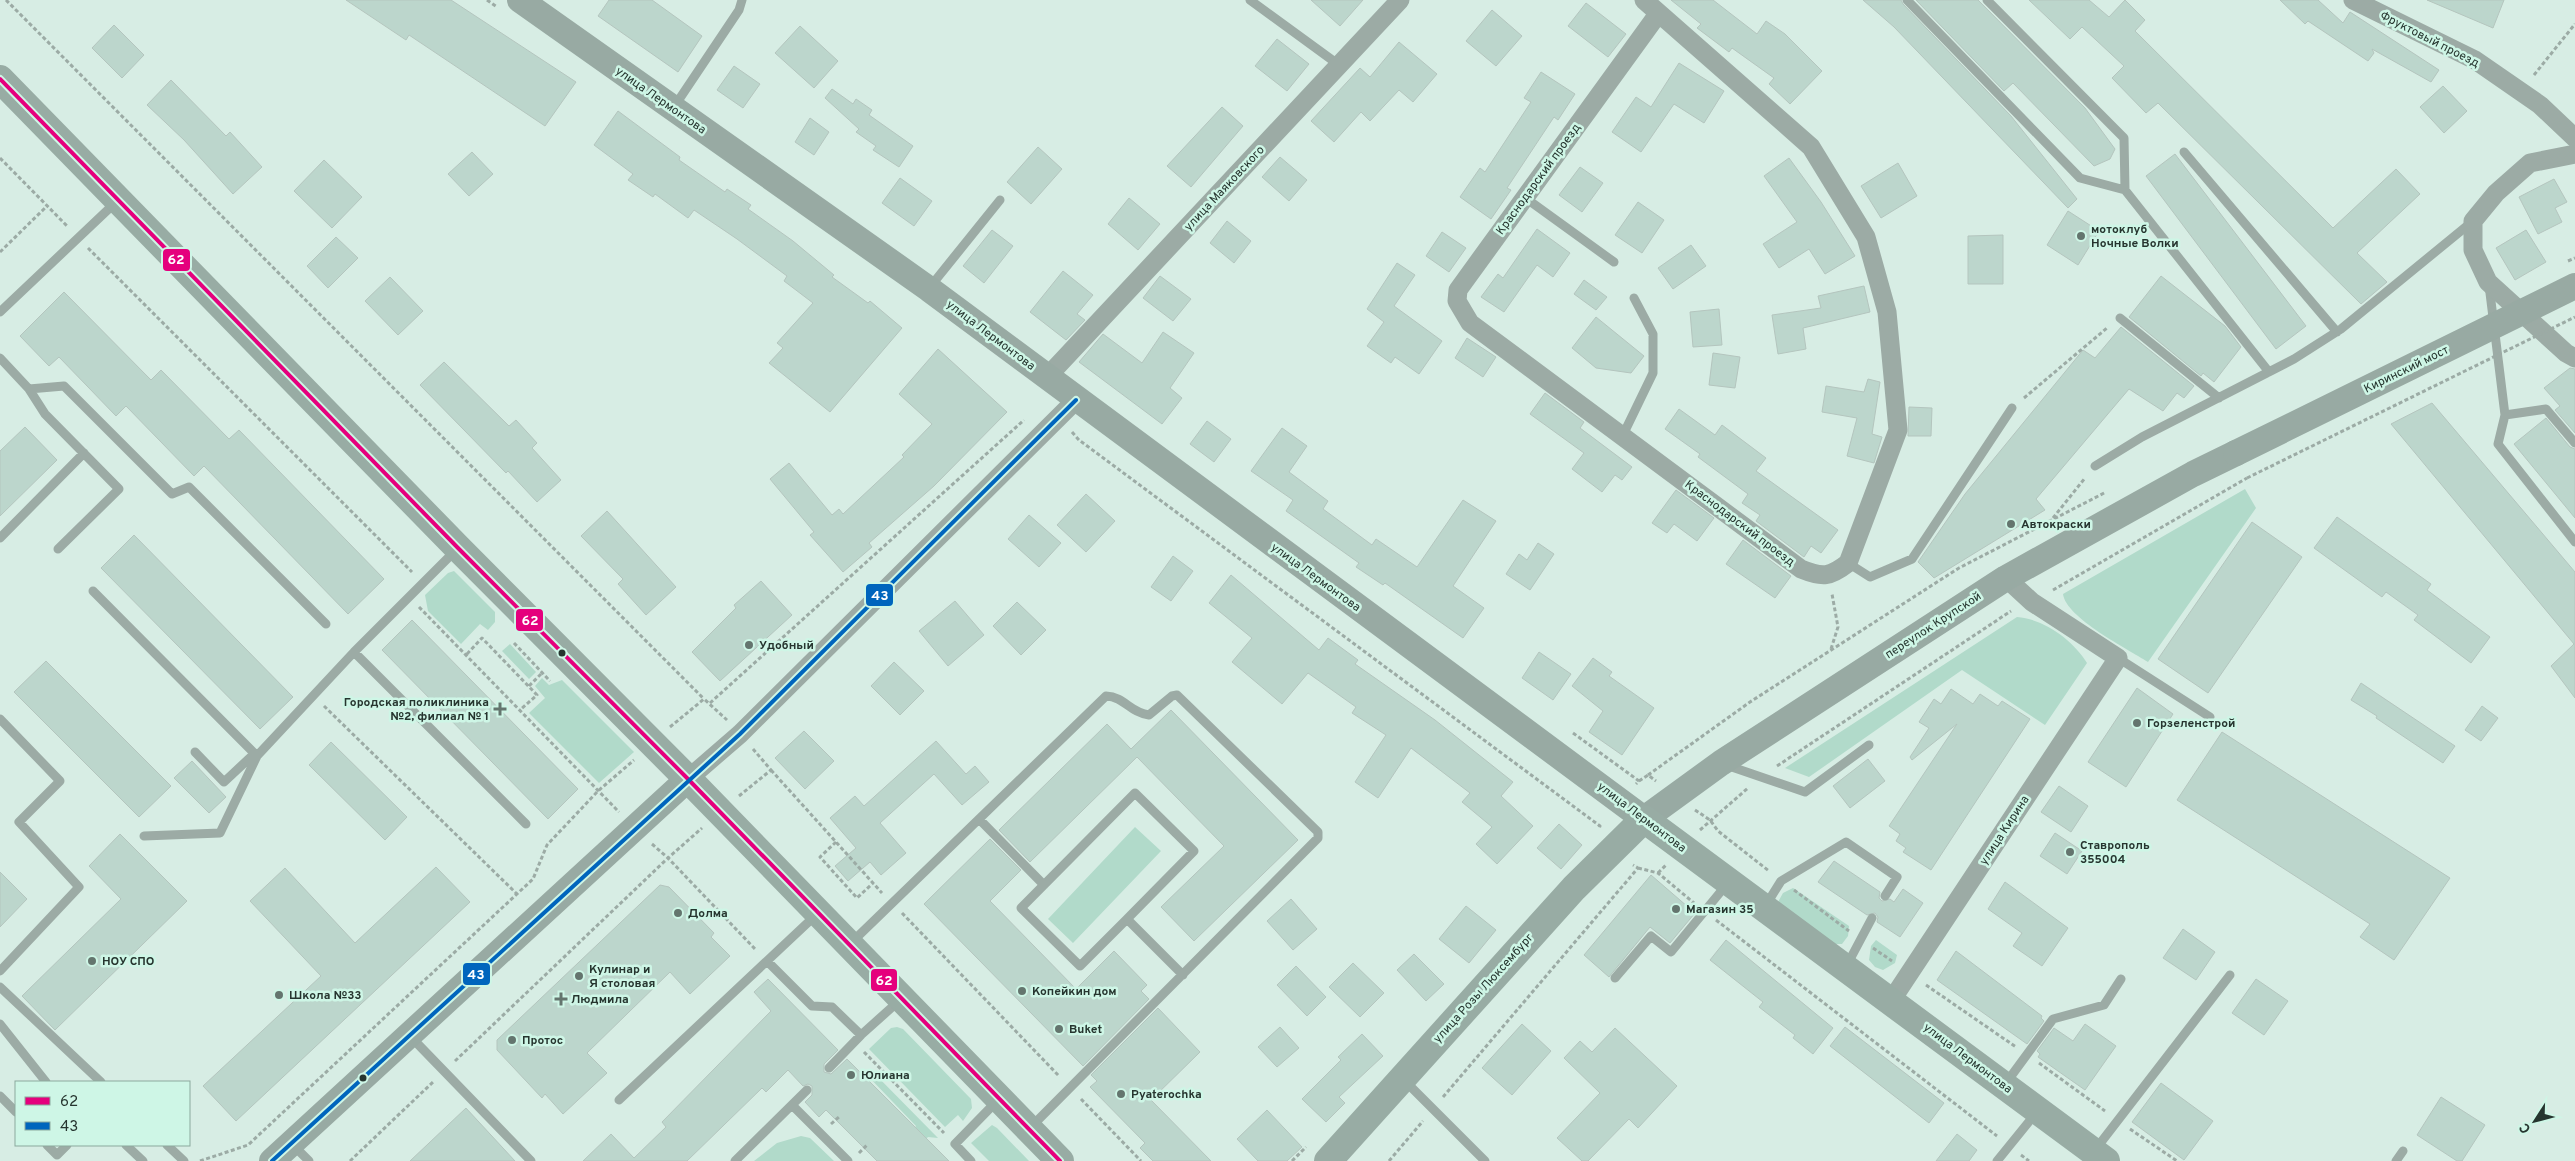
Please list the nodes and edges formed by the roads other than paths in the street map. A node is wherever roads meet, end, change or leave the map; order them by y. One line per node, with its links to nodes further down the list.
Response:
1 (742, 0): 12 (lane)
2 (1250, 0): 10 (lane)
3 (1400, 0): 10 (street, улица Маяковского)
4 (1644, 0): 9 (street)
5 (1907, 0): 16 (lane)
6 (1988, 0): 16 (lane)
7 (2353, 0): 13 (street, Фруктовый проезд)
8 (512, 6): 12 (street, улица Лермонтова)
9 (1658, 14): 17 (street, Краснодарский проезд); 47 (street)
10 (1339, 65): 32 (street, улица Маяковского)
11 (0, 80): 18 (main road)
12 (673, 109): 24 (street, улица Лермонтова)
13 (2575, 138)
14 (2184, 152): 28 (lane)
15 (2575, 154): 20 (street)
16 (2125, 190): 31 (lane)
17 (1524, 197): 21 (lane); 38 (street, Краснодарский проезд)
18 (119, 199): 26 (lane); 45 (main road)
19 (1000, 200): 24 (lane)
20 (2473, 221): 22 (street); 28 (lane)
21 (1614, 262)
22 (2488, 282): 30 (street); 37 (lane)
23 (2575, 286): 41 (street, Киринский мост, bridge)
24 (929, 289): 32 (street, улица Лермонтова)
25 (1634, 298): 38 (lane)
26 (0, 312)
27 (2120, 318): 34 (lane)
28 (2337, 332): 31 (lane)
29 (0, 358): 33 (lane)
30 (2575, 358)
31 (2269, 372): 34 (lane)
32 (1047, 377): 35 (street, улица Лермонтова)
33 (29, 388): 40 (lane); 50 (lane)
34 (2218, 398): 42 (lane)
35 (1068, 408): 59 (street); 61 (street, улица Лермонтова)
36 (2012, 408): 47 (lane)
37 (2505, 415): 39 (lane); 44 (lane)
38 (1623, 435): 47 (street, Краснодарский проезд)
39 (2575, 443)
40 (84, 453): 43 (lane); 46 (lane)
41 (2236, 453): 48 (street, переулок Крупской)
42 (2095, 466)
43 (0, 538)
44 (2575, 542)
45 (458, 548): 51 (lane); 59 (main road)
46 (58, 549)
47 (1848, 563)
48 (2006, 578): 52 (street); 58 (street, переулок Крупской)
49 (93, 592): 57 (lane)
50 (326, 624)
51 (354, 652): 57 (lane); 62 (lane)
52 (2118, 658): 53 (lane); 81 (street, улица Кирина)
53 (2210, 717)
54 (0, 719): 74 (lane)
55 (1869, 745): 58 (lane)
56 (194, 752): 57 (lane)
57 (256, 754): 63 (lane)
58 (1721, 763): 61 (street, переулок Крупской)
59 (688, 779): 68 (main road); 83 (street)
60 (979, 819): 65 (lane); 71 (lane); 75 (lane)
61 (1644, 819): 64 (main road, улица Лермонтова); 86 (main road, улица Розы Люксембург)
62 (526, 824)
63 (144, 836)
64 (1729, 882): 67 (main road, улица Лермонтова); 77 (lane)
65 (1044, 885): 70 (lane); 70 (lane)
66 (1885, 896): 67 (lane)
67 (1764, 908): 73 (main road, улица Лермонтова)
68 (817, 914): 71 (main road); 72 (lane)
69 (1872, 918): 73 (lane)
70 (1127, 919): 75 (lane)
71 (848, 945): 80 (main road)
72 (767, 961): 84 (lane); 92 (lane)
73 (1845, 967): 81 (main road, улица Лермонтова)
74 (0, 971)
75 (1183, 975): 97 (lane)
76 (2230, 975): 104 (lane)
77 (1615, 978)
78 (2121, 979): 89 (lane)
79 (0, 987): 88 (lane)
80 (901, 1000): 84 (lane); 93 (main road)
81 (1891, 1001): 89 (main road, улица Лермонтова)
82 (1, 1026): 87 (lane)
83 (410, 1035): 103 (street); 108 (lane)
84 (858, 1039): 85 (lane)
85 (830, 1068)
86 (1401, 1078): 113 (main road, улица Розы Люксембург); 114 (lane)
87 (45, 1081)
88 (100, 1081)
89 (2004, 1085): 96 (main road, улица Лермонтова)
90 (807, 1090): 94 (lane)
91 (0, 1096): 95 (lane)
92 (619, 1100)
93 (999, 1100): 97 (main road); 111 (lane)
94 (792, 1105): 109 (lane); 110 (lane)
95 (15, 1111)
96 (2038, 1111): 104 (main road, улица Лермонтова); 115 (lane)
97 (1028, 1130): 112 (main road)
98 (48, 1146): 99 (lane)
99 (66, 1146)
100 (127, 1146): 105 (lane)
101 (168, 1146): 106 (lane)
102 (2404, 1151): 116 (lane)
103 (300, 1152): 107 (street)
104 (2100, 1156)
105 (143, 1161)
106 (184, 1161)
107 (272, 1161)
108 (530, 1161)
109 (735, 1161)
110 (848, 1161)
111 (971, 1161)
112 (1060, 1161)
113 (1328, 1161)
114 (1485, 1161)
115 (1997, 1161)
116 (2396, 1161)

